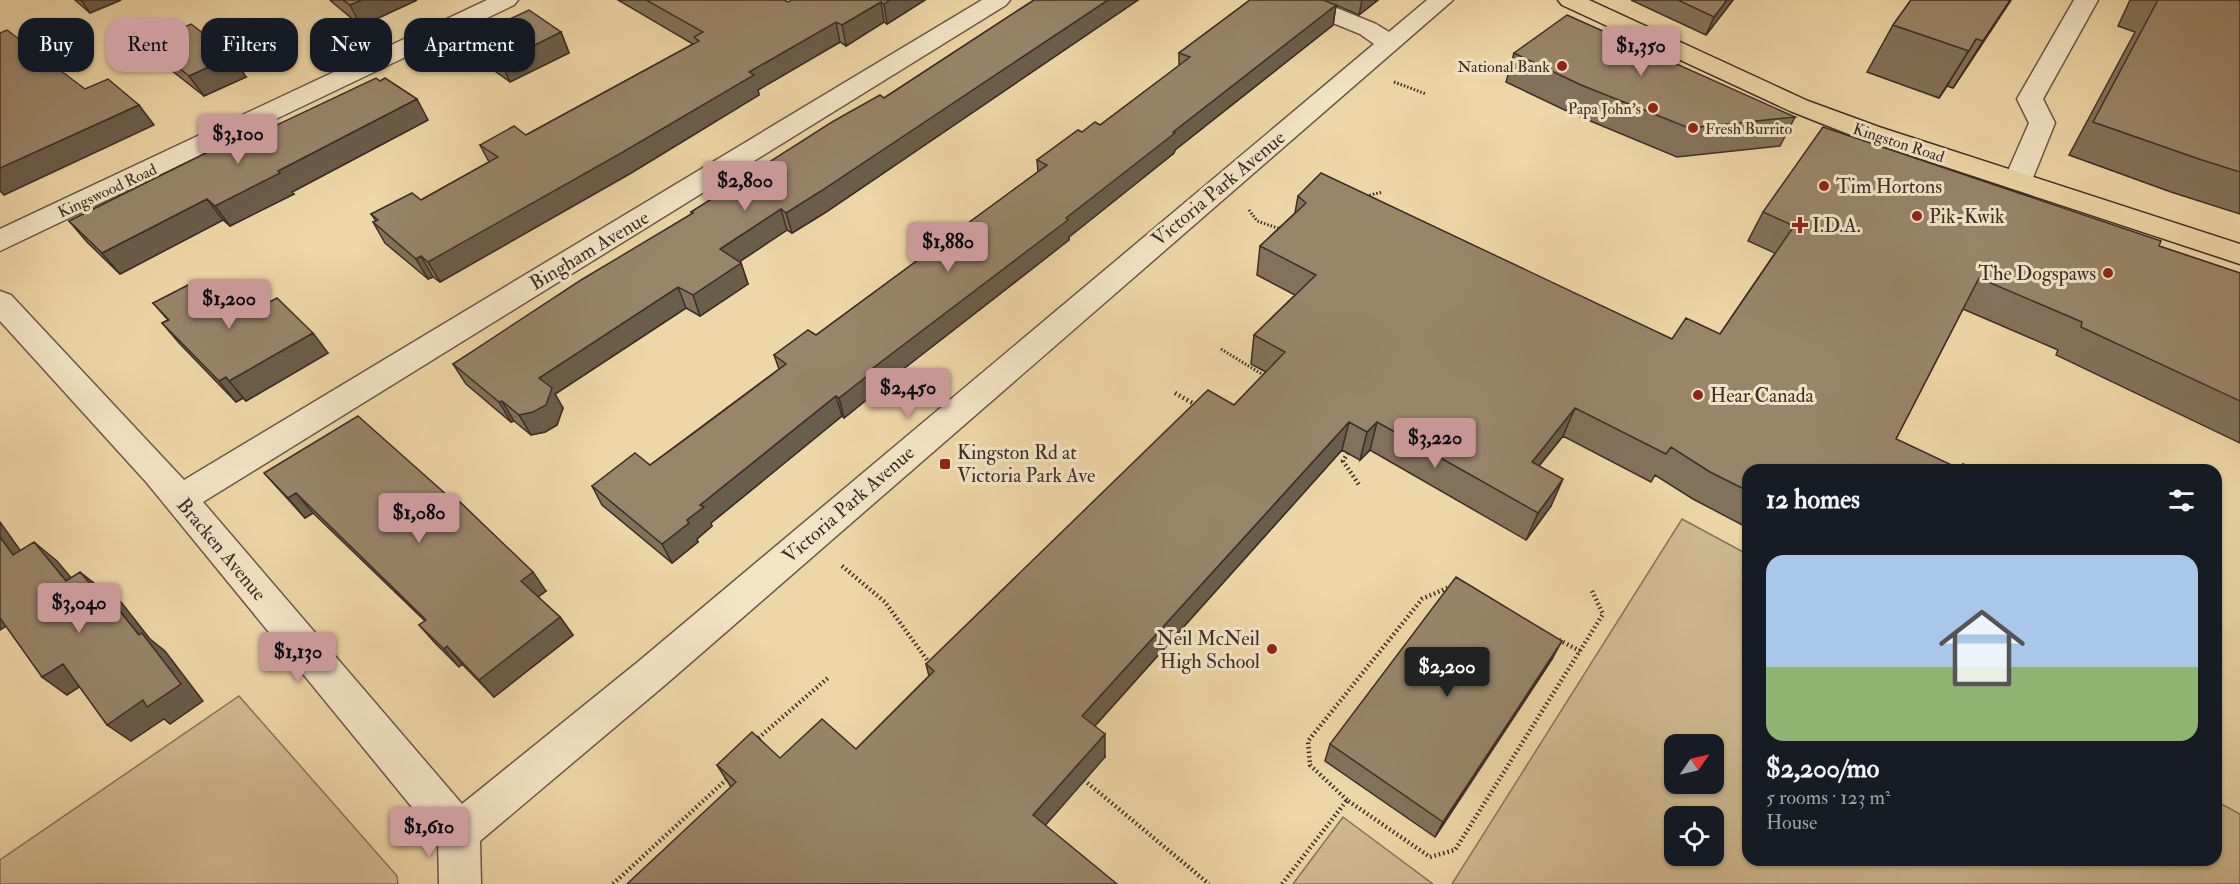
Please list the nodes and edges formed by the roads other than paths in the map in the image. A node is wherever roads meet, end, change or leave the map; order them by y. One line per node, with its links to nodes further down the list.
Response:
1 (506, 0): 9 (street, Kingswood Road)
2 (998, 0): 12 (street, Bingham Avenue)
3 (1297, 0): 7 (street)
4 (1441, 0): 7 (street, Victoria Park Avenue)
5 (1570, 0): 8 (main road, Kingston Road)
6 (2086, 0): 8 (street)
7 (1389, 43): 13 (street, Victoria Park Avenue)
8 (2018, 180): 10 (main road, Kingston Road)
9 (0, 241)
10 (2240, 254)
11 (0, 302): 12 (street, Bracken Avenue)
12 (180, 499): 13 (street, Bracken Avenue)
13 (459, 832): 14 (street)
14 (460, 884)

